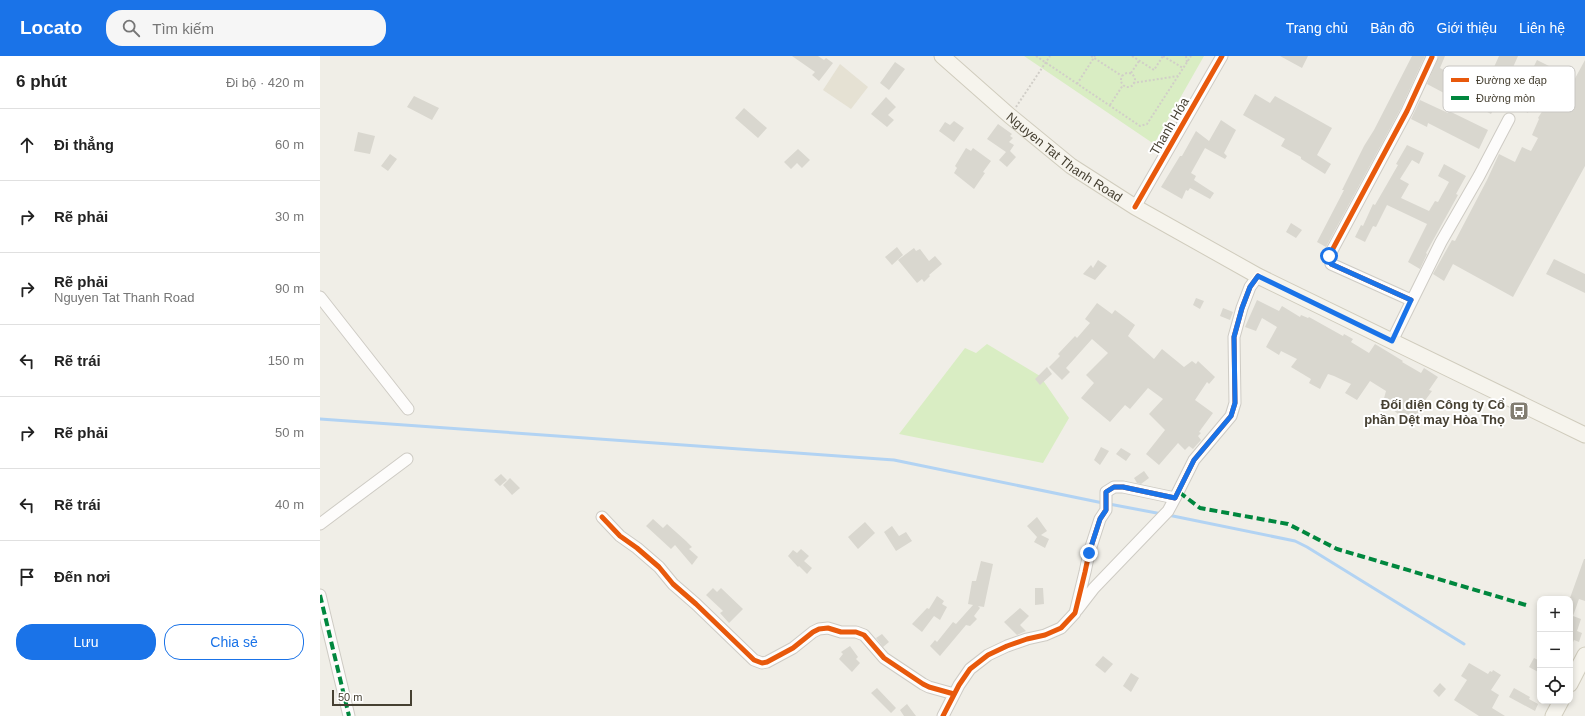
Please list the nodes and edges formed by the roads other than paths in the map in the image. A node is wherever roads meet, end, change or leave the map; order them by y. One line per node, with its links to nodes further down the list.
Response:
1 (942, 56): 5 (main road, Nguyen Tat Thanh Road)
2 (1222, 56): 5 (street, Thanh Hóa)
3 (1432, 57): 8 (street)
4 (1509, 119): 8 (street)
5 (1135, 207): 6 (main road, Nguyen Tat Thanh Road)
6 (1258, 276): 9 (main road, Nguyen Tat Thanh Road); 13 (street)
7 (320, 297): 10 (street)
8 (1411, 300): 9 (street)
9 (1392, 341): 11 (main road, Nguyen Tat Thanh Road)
10 (408, 409)
11 (1585, 435)
12 (407, 459): 15 (street)
13 (1175, 498): 17 (street); 17 (street)
14 (602, 517): 20 (street)
15 (320, 524)
16 (320, 595): 22 (street)
17 (1075, 613): 20 (street)
18 (1585, 655): 19 (main road)
19 (1573, 678)
20 (954, 694): 23 (street)
21 (1559, 704): 24 (main road)
22 (349, 716)
23 (944, 716)
24 (1553, 716)

